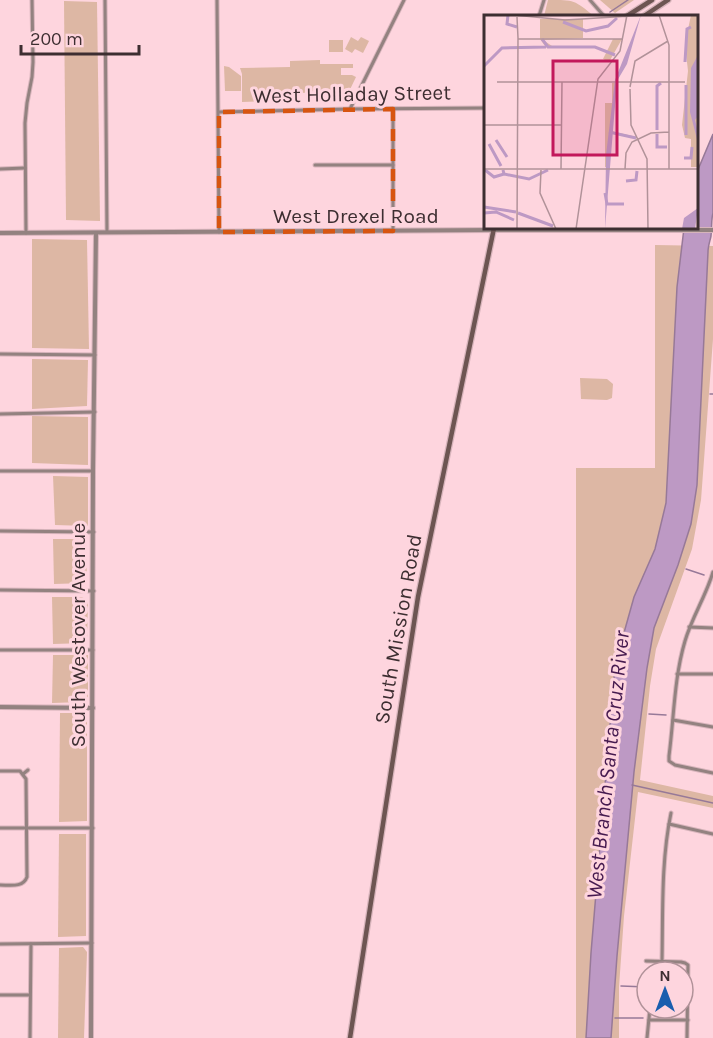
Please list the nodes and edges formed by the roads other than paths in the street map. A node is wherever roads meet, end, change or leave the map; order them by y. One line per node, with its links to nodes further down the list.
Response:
1 (32, 0): 19 (street)
2 (105, 0): 30 (street)
3 (217, 0): 16 (street)
4 (404, 0): 14 (street)
5 (544, 0): 9 (street)
6 (590, 0): 10 (street)
7 (652, 0): 11 (main road)
8 (668, 0): 12 (main road)
9 (540, 15)
10 (603, 15)
11 (629, 15)
12 (646, 15)
13 (484, 108): 15 (street, West Holladay Street)
14 (350, 109): 15 (street, West Holladay Street); 16 (street, West Holladay Street)
15 (393, 109): 18 (street)
16 (219, 112): 26 (street)
17 (315, 165): 18 (street)
18 (393, 165): 25 (street)
19 (25, 168): 20 (street); 28 (street)
20 (0, 169)
21 (484, 229): 25 (street, West Drexel Road)
22 (494, 230): 76 (main road, South Mission Road)
23 (698, 230): 24 (street, West Drexel Road)
24 (713, 230)
25 (393, 231): 26 (street, West Drexel Road)
26 (219, 232): 30 (street, West Drexel Road)
27 (0, 233): 28 (street, West Drexel Road)
28 (26, 233): 29 (street, West Drexel Road)
29 (96, 233): 30 (street, West Drexel Road); 32 (street, South Westover Avenue)
30 (107, 233)
31 (0, 354): 32 (street)
32 (95, 355): 33 (street, South Westover Avenue)
33 (95, 412): 34 (street); 36 (street, South Westover Avenue)
34 (0, 414)
35 (0, 471): 36 (street)
36 (93, 471): 38 (street, South Westover Avenue)
37 (0, 531): 38 (street)
38 (94, 532): 42 (street, South Westover Avenue)
39 (713, 572): 40 (street)
40 (712, 582): 43 (street)
41 (0, 590): 42 (street)
42 (94, 591): 46 (street, South Westover Avenue)
43 (689, 627): 44 (street); 47 (street)
44 (713, 628)
45 (0, 650): 46 (street)
46 (93, 651): 50 (street, South Westover Avenue)
47 (677, 674): 48 (street); 51 (street)
48 (713, 674)
49 (0, 707): 50 (street)
50 (93, 708): 61 (street, South Westover Avenue)
51 (673, 720): 52 (street); 55 (street)
52 (713, 727)
53 (28, 770): 56 (street)
54 (0, 771): 56 (street)
55 (713, 773)
56 (23, 774): 60 (street)
57 (671, 813): 58 (street)
58 (669, 824): 62 (street); 69 (street)
59 (0, 828): 60 (street)
60 (26, 828): 61 (street); 63 (street)
61 (93, 828): 66 (street, South Westover Avenue)
62 (713, 834)
63 (24, 882): 64 (street); 65 (street)
64 (0, 885)
65 (27, 886)
66 (92, 943): 68 (street); 75 (street, South Westover Avenue)
67 (0, 944): 68 (street)
68 (31, 944): 71 (street)
69 (662, 960)
70 (0, 995): 71 (street)
71 (29, 995): 74 (street)
72 (649, 1020): 77 (street)
73 (688, 1020): 78 (street)
74 (30, 1038)
75 (91, 1038)
76 (350, 1038)
77 (647, 1038)
78 (687, 1038)

